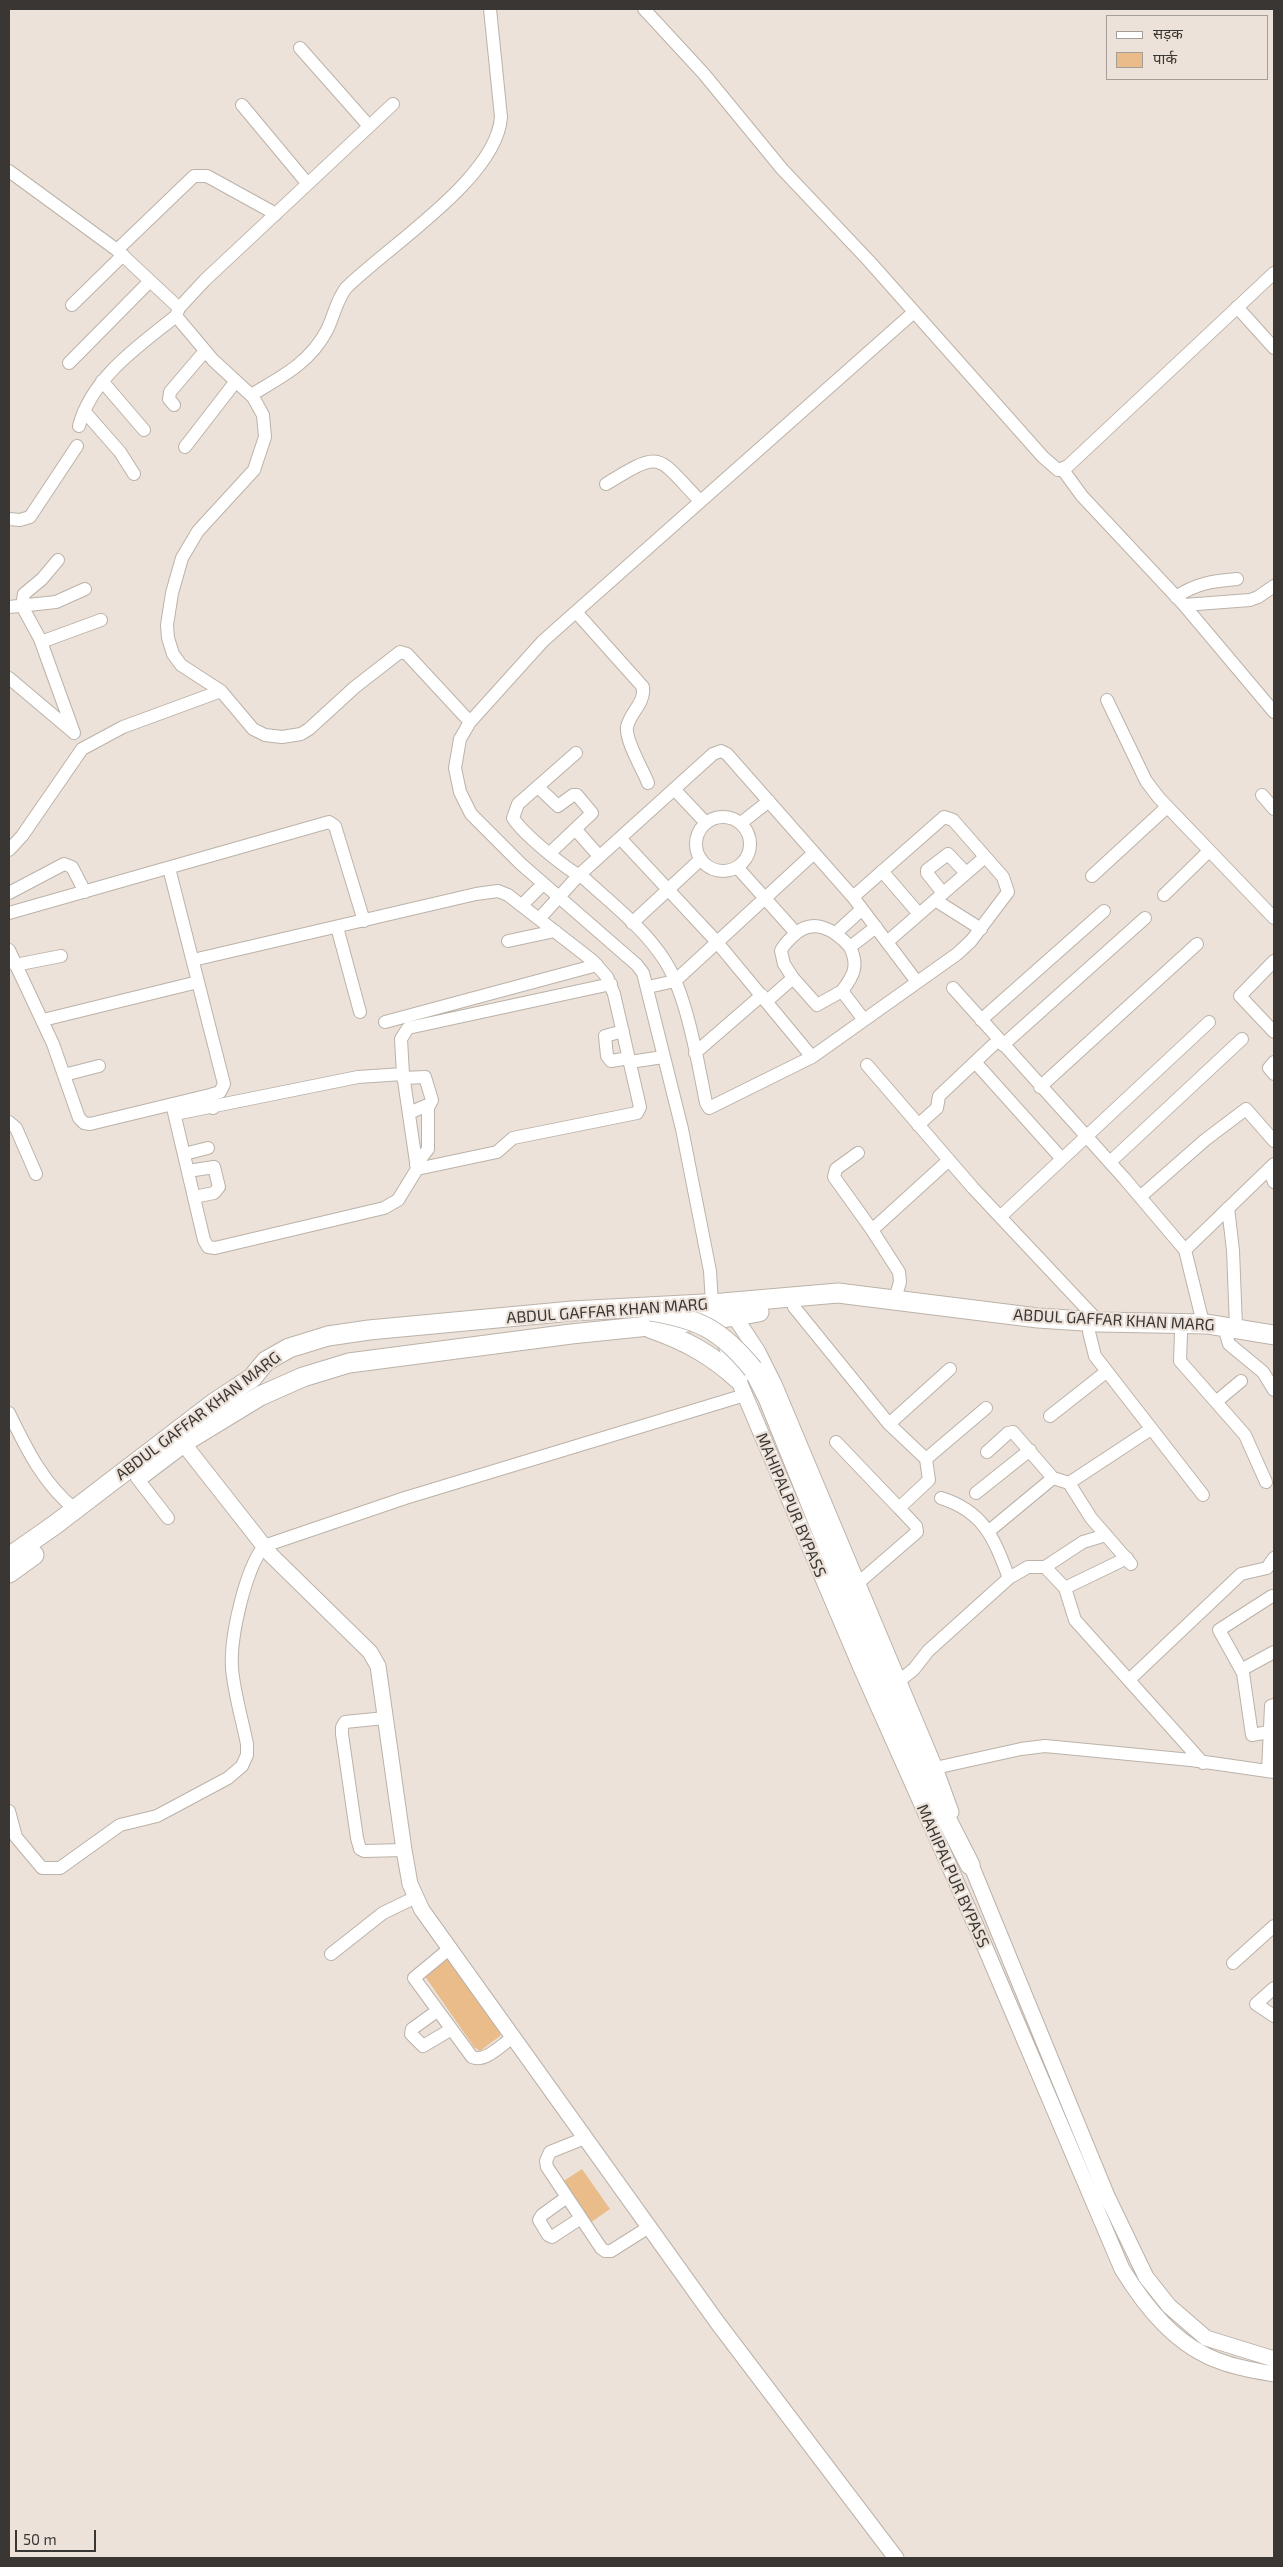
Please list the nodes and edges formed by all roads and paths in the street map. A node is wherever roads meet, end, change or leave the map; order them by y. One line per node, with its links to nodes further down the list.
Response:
1 (490, 9): 22 (street)
2 (644, 9): 16 (street)
3 (300, 48): 6 (street)
4 (394, 104): 6 (street)
5 (242, 105): 8 (street)
6 (370, 126): 8 (street)
7 (9, 171): 10 (street)
8 (307, 183): 9 (street)
9 (276, 214): 10 (street); 15 (street)
10 (120, 253): 12 (street); 13 (street)
11 (1274, 273): 14 (street)
12 (150, 281): 15 (street); 19 (street)
13 (72, 305)
14 (1236, 307): 17 (street); 29 (street)
15 (178, 312): 18 (street); 20 (street)
16 (914, 312): 29 (street); 32 (street)
17 (1274, 348)
18 (205, 351): 21 (street); 23 (street)
19 (69, 363)
20 (102, 381): 24 (street); 26 (street)
21 (236, 381): 22 (street); 28 (street)
22 (251, 395): 45 (street)
23 (174, 404)
24 (84, 411): 25 (street); 30 (street)
25 (79, 426)
26 (144, 430)
27 (77, 446): 33 (street)
28 (185, 447)
29 (1062, 470): 38 (street)
30 (134, 474)
31 (606, 484): 32 (street)
32 (700, 501): 41 (street)
33 (9, 519)
34 (58, 560): 39 (street)
35 (1238, 580): 38 (street)
36 (1274, 586): 38 (street)
37 (85, 589): 39 (street)
38 (1180, 601): 47 (street)
39 (22, 606): 40 (street); 43 (street)
40 (9, 607)
41 (576, 612): 48 (street); 52 (street)
42 (101, 620): 43 (street)
43 (41, 642): 49 (street)
44 (9, 678): 49 (street)
45 (221, 690): 48 (street); 50 (street)
46 (1107, 700): 57 (street)
47 (1274, 712)
48 (470, 722): 76 (street)
49 (74, 733): 50 (street)
50 (89, 745): 63 (street)
51 (576, 753): 53 (street)
52 (648, 783)
53 (538, 786): 61 (street); 65 (street)
54 (674, 789): 56 (street); 59 (street); 62 (street)
55 (1262, 796): 58 (street)
56 (769, 801): 60 (street); 66 (street)
57 (1167, 807): 64 (street); 75 (street)
58 (1274, 808)
59 (706, 823): 60 (street); 69 (street)
60 (741, 823): 70 (street)
61 (576, 830): 65 (street); 67 (street)
62 (620, 838): 67 (street); 77 (street)
63 (9, 850)
64 (1209, 851): 80 (street); 91 (street)
65 (550, 853): 74 (street)
66 (814, 853): 82 (street); 83 (street)
67 (599, 856): 74 (street)
68 (985, 857): 72 (street); 73 (street); 97 (street)
69 (701, 859): 70 (street); 77 (street)
70 (737, 867): 82 (street)
71 (169, 868): 78 (street); 93 (street); 108 (street)
72 (882, 871): 83 (street); 89 (street)
73 (966, 873): 84 (street); 84 (street)
74 (578, 876): 81 (street); 94 (street)
75 (1092, 876)
76 (543, 884): 81 (street); 85 (street)
77 (668, 890): 94 (street); 102 (street)
78 (85, 892): 79 (street); 88 (street)
79 (9, 893)
80 (1164, 895)
81 (557, 896): 92 (street); 117 (street)
82 (764, 897): 99 (street); 102 (street)
83 (853, 897): 86 (street)
84 (939, 897): 89 (street); 97 (street)
85 (522, 906): 92 (street); 93 (street)
86 (862, 909): 96 (street); 100 (street)
87 (1104, 911): 124 (street)
88 (9, 913)
89 (919, 914): 103 (street)
90 (1146, 918): 130 (street)
91 (1274, 918)
92 (539, 919): 98 (street)
93 (364, 921): 95 (street)
94 (632, 923): 113 (street)
95 (337, 927): 108 (street); 121 (street)
96 (876, 927): 103 (street); 105 (street)
97 (981, 929): 115 (street)
98 (554, 931): 101 (street); 110 (street)
99 (796, 933): 100 (street); 112 (street)
100 (836, 933): 105 (street)
101 (508, 941)
102 (716, 941): 113 (street); 120 (street)
103 (887, 942): 115 (street)
104 (1197, 944): 142 (street)
105 (850, 947): 119 (street)
106 (9, 950): 109 (street)
107 (61, 956): 109 (street)
108 (193, 960): 114 (street)
109 (16, 965): 122 (street)
110 (597, 965): 116 (street); 126 (street)
111 (1273, 966): 128 (street)
112 (793, 978): 119 (street); 120 (street)
113 (675, 980): 117 (street); 131 (street)
114 (198, 982): 122 (street); 143 (street)
115 (917, 982): 123 (street)
116 (611, 984): 126 (street); 127 (street)
117 (648, 987): 132 (street)
118 (953, 988): 124 (street)
119 (842, 990): 123 (street)
120 (765, 998): 131 (street); 133 (street)
121 (360, 1012)
122 (43, 1020): 140 (street)
123 (864, 1020): 133 (street)
124 (981, 1020): 130 (street)
125 (1209, 1022): 150 (street)
126 (404, 1031): 141 (street)
127 (623, 1031): 134 (street); 134 (street)
128 (1274, 1032)
129 (1242, 1039): 157 (street)
130 (998, 1045): 135 (street); 142 (street)
131 (696, 1052): 133 (street)
132 (664, 1056): 134 (street); 171 (street)
133 (812, 1057)
134 (630, 1060): 159 (street)
135 (975, 1062): 149 (street); 156 (street)
136 (1274, 1062): 139 (street)
137 (99, 1066): 140 (street)
138 (867, 1066): 149 (street)
139 (1274, 1074)
140 (64, 1075): 146 (street)
141 (403, 1076): 144 (street); 145 (street); 147 (street)
142 (1040, 1086): 150 (street)
143 (210, 1095): 145 (street); 146 (street)
144 (428, 1105): 147 (street); 159 (street)
145 (213, 1108): 146 (street)
146 (173, 1109): 154 (street)
147 (408, 1113): 159 (street)
148 (9, 1122): 161 (street)
149 (918, 1124): 155 (street)
150 (1086, 1136): 156 (street); 157 (street)
151 (1274, 1141): 164 (street)
152 (208, 1148): 154 (street)
153 (858, 1152): 167 (street)
154 (184, 1154): 160 (street)
155 (949, 1160): 166 (street); 167 (street)
156 (1062, 1160): 166 (street)
157 (1110, 1162): 164 (street)
158 (1272, 1166): 162 (street); 165 (street)
159 (417, 1167): 163 (street)
160 (188, 1171): 163 (street); 163 (street)
161 (36, 1174)
162 (1274, 1182)
163 (194, 1197)
164 (1140, 1197): 168 (street)
165 (1228, 1208): 168 (street); 175 (street)
166 (1000, 1217): 174 (street)
167 (872, 1230): 169 (street)
168 (1185, 1250): 173 (street)
169 (895, 1299): 171 (main road, ABDUL GAFFAR KHAN MARG); 174 (main road, ABDUL GAFFAR KHAN MARG)
170 (794, 1307): 171 (main road, ABDUL GAFFAR KHAN MARG); 174 (main road, ABDUL GAFFAR KHAN MARG); 189 (street)
171 (722, 1310): 172 (main road, ABDUL GAFFAR KHAN MARG); 181 (main road, ABDUL GAFFAR KHAN MARG); 182 (street, MAHIPALPUR BYPASS); 214 (street, MAHIPALPUR BYPASS)
172 (647, 1319): 181 (main road); 182 (main road, bridge); 192 (main road, ABDUL GAFFAR KHAN MARG)
173 (1203, 1323): 174 (main road, ABDUL GAFFAR KHAN MARG); 175 (main road, ABDUL GAFFAR KHAN MARG)
174 (1094, 1327): 176 (main road, ABDUL GAFFAR KHAN MARG); 180 (street)
175 (1231, 1330): 176 (main road, ABDUL GAFFAR KHAN MARG); 177 (main road, ABDUL GAFFAR KHAN MARG); 178 (main road, ABDUL GAFFAR KHAN MARG); 184 (street)
176 (1181, 1333): 185 (street)
177 (1274, 1335)
178 (1274, 1343)
179 (950, 1369): 189 (street)
180 (1106, 1372): 188 (street); 190 (street)
181 (252, 1378): 204 (main road, ABDUL GAFFAR KHAN MARG)
182 (745, 1381): 208 (street); 229 (main road); 245 (street, MAHIPALPUR BYPASS)
183 (1241, 1381): 185 (street)
184 (1274, 1390)
185 (1217, 1401): 198 (street)
186 (986, 1408): 195 (street)
187 (9, 1413): 204 (street)
188 (1050, 1416)
189 (889, 1424): 195 (street)
190 (1151, 1429): 199 (street); 201 (street)
191 (836, 1442): 203 (street)
192 (183, 1443): 196 (main road, ABDUL GAFFAR KHAN MARG); 208 (street)
193 (1030, 1450): 194 (street); 197 (street); 200 (street)
194 (987, 1452)
195 (926, 1459): 203 (street)
196 (137, 1478): 205 (street); 212 (main road, ABDUL GAFFAR KHAN MARG)
197 (1053, 1478): 199 (street); 206 (street)
198 (1266, 1482)
199 (1068, 1483): 207 (street)
200 (976, 1493)
201 (1203, 1495)
202 (941, 1498): 206 (street)
203 (900, 1508): 214 (street)
204 (75, 1509): 209 (main road, ABDUL GAFFAR KHAN MARG)
205 (168, 1518)
206 (989, 1531): 213 (street)
207 (1106, 1535): 211 (street); 215 (street)
208 (264, 1546): 222 (street); 227 (street)
209 (9, 1557)
210 (1274, 1558): 219 (street)
211 (1045, 1567): 213 (street); 215 (street)
212 (9, 1573)
213 (1009, 1578): 220 (street)
214 (857, 1584): 220 (street, MAHIPALPUR BYPASS)
215 (1065, 1588): 219 (street)
216 (1274, 1597): 218 (street)
217 (1274, 1652): 218 (street)
218 (1241, 1670): 223 (street)
219 (1129, 1680): 224 (street)
220 (898, 1682): 225 (street, MAHIPALPUR BYPASS)
221 (1274, 1705): 223 (street)
222 (385, 1718): 228 (street); 228 (street)
223 (1270, 1732): 226 (street)
224 (1203, 1763): 225 (street); 226 (street)
225 (935, 1768): 229 (street, MAHIPALPUR BYPASS)
226 (1271, 1771)
227 (9, 1811)
228 (404, 1850): 230 (street)
229 (970, 1865): 244 (street, MAHIPALPUR BYPASS)
230 (414, 1898): 232 (street); 233 (street)
231 (1274, 1926): 234 (street)
232 (449, 1949): 236 (street); 239 (street)
233 (331, 1954)
234 (1233, 1963)
235 (1274, 1988): 237 (street)
236 (437, 2010): 238 (street); 238 (street)
237 (1274, 2016)
238 (450, 2030): 239 (street)
239 (512, 2038): 240 (street)
240 (585, 2138): 241 (street); 243 (street)
241 (567, 2197): 242 (street); 242 (street)
242 (582, 2218): 243 (street)
243 (649, 2228): 246 (street)
244 (1274, 2359)
245 (1274, 2374)
246 (896, 2558)

